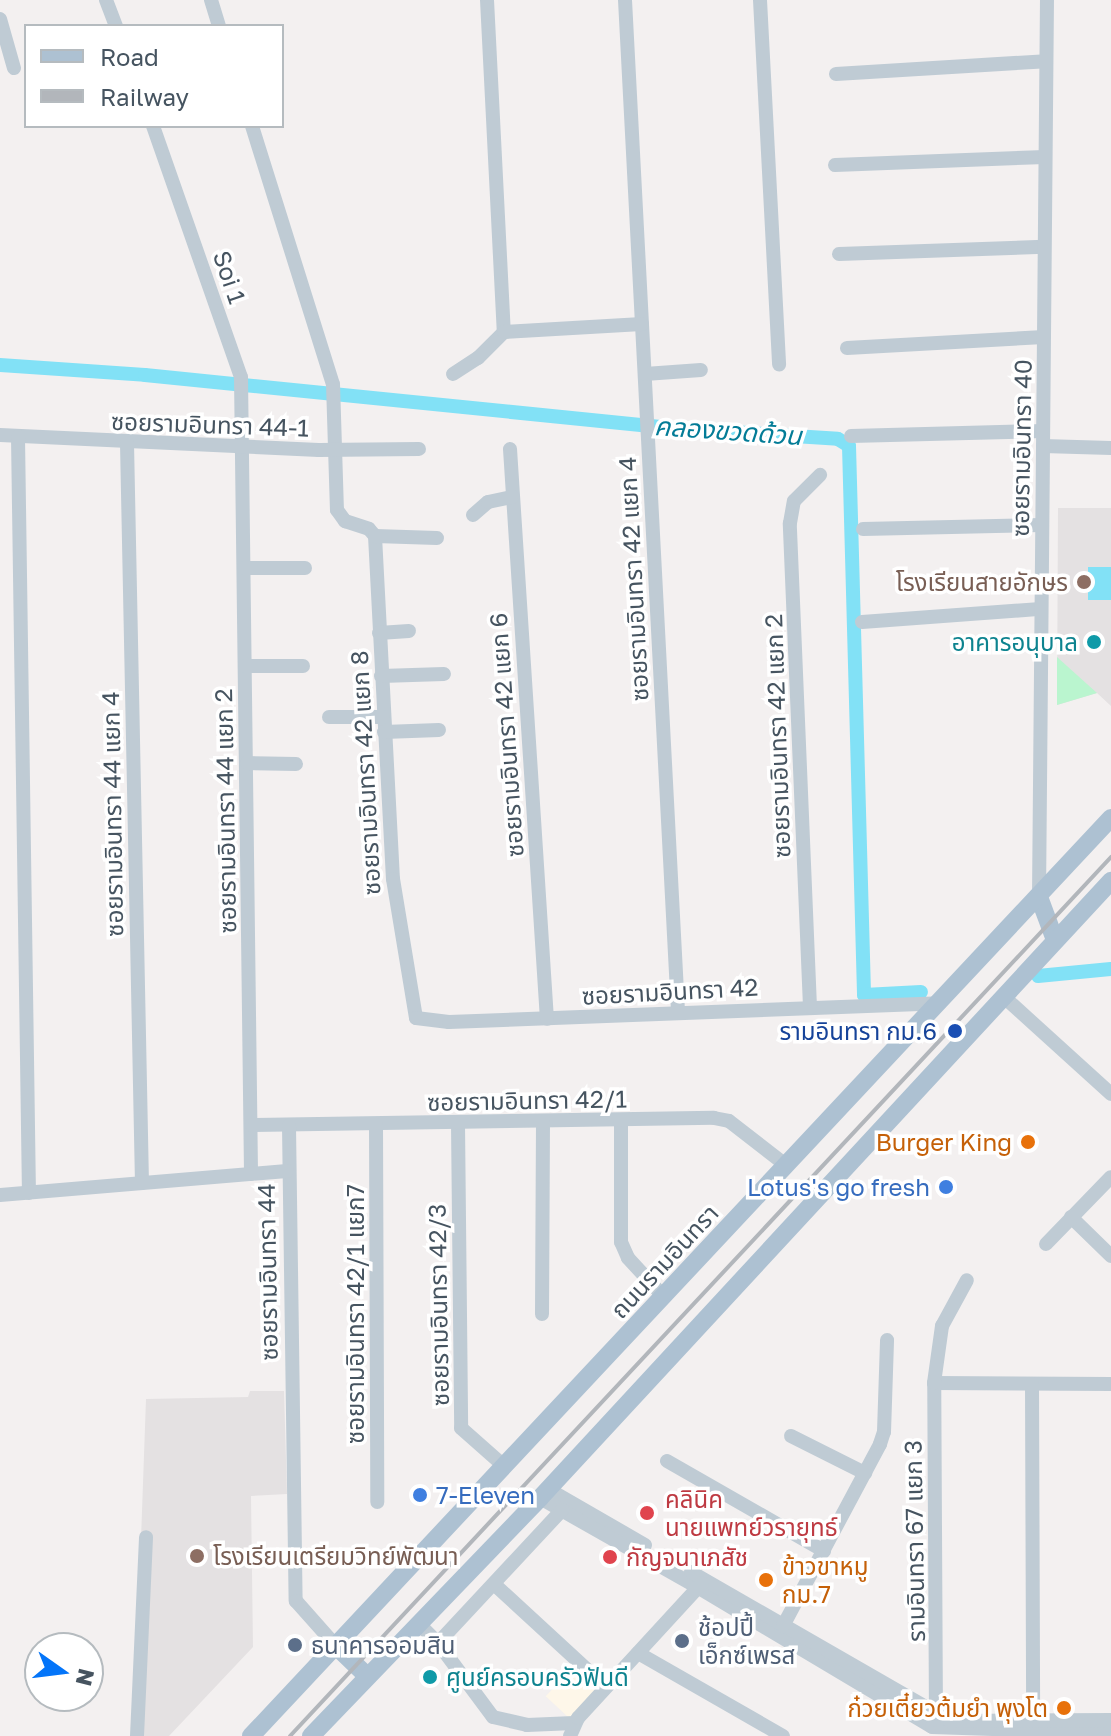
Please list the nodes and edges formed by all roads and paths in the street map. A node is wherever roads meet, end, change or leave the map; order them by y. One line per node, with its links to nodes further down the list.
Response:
1 (106, 0): 8 (street)
2 (211, 0): 9 (street)
3 (487, 0): 20 (street)
4 (625, 0): 19 (street, ซอยรามอินทรา 42 แยก 4)
5 (760, 0): 23 (street)
6 (1047, 0): 10 (street, ซอยรามอินทรา 40)
7 (0, 19): 11 (street)
8 (115, 24)
9 (218, 24)
10 (1046, 61): 12 (street); 15 (street, ซอยรามอินทรา 40)
11 (14, 68)
12 (836, 74)
13 (154, 128): 32 (street, Soi 1)
14 (253, 128): 36 (street)
15 (1045, 157): 16 (street); 17 (street, ซอยรามอินทรา 40)
16 (835, 165)
17 (1044, 247): 18 (street); 21 (street, ซอยรามอินทรา 40)
18 (839, 254)
19 (642, 324): 20 (street); 26 (street, ซอยรามอินทรา 42 แยก 4)
20 (504, 332): 25 (street)
21 (1044, 337): 22 (street); 30 (street, ซอยรามอินทรา 40)
22 (847, 348)
23 (779, 365)
24 (701, 370): 26 (street)
25 (453, 374)
26 (645, 374): 67 (street, ซอยรามอินทรา 42 แยก 4)
27 (0, 435): 29 (street, ซอยรามอินทรา 44-1)
28 (851, 436): 30 (street)
29 (18, 437): 31 (street, ซอยรามอินทรา 44-1); 81 (street)
30 (1043, 439): 33 (street); 40 (street, ซอยรามอินทรา 40)
31 (127, 443): 32 (street, ซอยรามอินทรา 44-1); 80 (street, ซอยรามอินทรา 44 แยก 4)
32 (242, 447): 36 (street, ซอยรามอินทรา 44-1); 44 (street, ซอยรามอินทรา 44 แยก 2)
33 (1111, 448)
34 (419, 449): 36 (street, ซอยรามอินทรา 44-1)
35 (510, 449): 38 (street, ซอยรามอินทรา 42 แยก 6)
36 (336, 450): 42 (street)
37 (820, 475): 66 (street, ซอยรามอินทรา 42 แยก 2)
38 (512, 497): 39 (street); 68 (street, ซอยรามอินทรา 42 แยก 6)
39 (473, 515)
40 (1042, 525): 41 (street); 46 (street, ซอยรามอินทรา 40)
41 (863, 529)
42 (375, 536): 43 (street); 49 (street, ซอยรามอินทรา 42 แยก 8)
43 (437, 538)
44 (244, 568): 45 (street); 50 (street, ซอยรามอินทรา 44 แยก 2)
45 (305, 568)
46 (1041, 609): 47 (street); 61 (street, ซอยรามอินทรา 40)
47 (862, 622)
48 (409, 631): 49 (street)
49 (379, 633): 53 (street, ซอยรามอินทรา 42 แยก 8)
50 (245, 666): 51 (street); 57 (street, ซอยรามอินทรา 44 แยก 2)
51 (303, 666)
52 (444, 674): 53 (street)
53 (381, 676): 55 (street, ซอยรามอินทรา 42 แยก 8)
54 (329, 717): 55 (street)
55 (384, 724): 56 (street); 65 (street, ซอยรามอินทรา 42 แยก 8)
56 (439, 730)
57 (247, 763): 58 (street); 73 (street, ซอยรามอินทรา 44 แยก 2)
58 (296, 764)
59 (1111, 818): 61 (main road, ถนนรามอินทรา)
60 (1111, 881): 62 (main road)
61 (1039, 897): 62 (main road); 64 (main road, ถนนรามอินทรา)
62 (1055, 940): 63 (main road)
63 (1003, 996): 69 (street); 97 (main road)
64 (940, 1003): 66 (street, ซอยรามอินทรา 42); 76 (main road, ถนนรามอินทรา)
65 (413, 1006): 68 (street, ซอยรามอินทรา 42)
66 (810, 1007): 67 (street, ซอยรามอินทรา 42)
67 (678, 1012): 68 (street, ซอยรามอินทรา 42)
68 (547, 1019)
69 (1111, 1094)
70 (621, 1120): 71 (street, ซอยรามอินทรา 42/1); 76 (street, ซอยรามอินทรา 42/1); 87 (street)
71 (543, 1122): 72 (street, ซอยรามอินทรา 42/1); 88 (street)
72 (458, 1124): 74 (street, ซอยรามอินทรา 42/1); 95 (street, ซอยรามอินทรา 42/3)
73 (252, 1125): 75 (street, ซอยรามอินทรา 42/1); 78 (street, ซอยรามอินทรา 44 แยก 2)
74 (376, 1125): 75 (street, ซอยรามอินทรา 42/1); 98 (street, ซอยรามอินทรา 42/1 แยก7)
75 (289, 1126): 77 (street)
76 (787, 1166): 87 (main road, ถนนรามอินทรา)
77 (287, 1171): 78 (street, ซอยรามอินทรา 44); 107 (street, ซอยรามอินทรา 44)
78 (251, 1174): 80 (street, ซอยรามอินทรา 44)
79 (1111, 1177): 83 (street)
80 (142, 1183): 81 (street, ซอยรามอินทรา 44)
81 (29, 1193): 82 (street, ซอยรามอินทรา 44)
82 (0, 1195)
83 (1071, 1217): 84 (street); 85 (street)
84 (1046, 1244)
85 (1111, 1256)
86 (967, 1280): 90 (street, รามอินทรา 67 แยก 3)
87 (664, 1297): 95 (main road, ถนนรามอินทรา)
88 (542, 1314)
89 (887, 1340): 96 (street)
90 (934, 1383): 91 (street); 112 (street, รามอินทรา 67 แยก 3)
91 (1032, 1384): 92 (street); 113 (street)
92 (1111, 1384)
93 (791, 1436): 96 (street)
94 (667, 1461): 101 (street)
95 (504, 1466): 107 (main road, ถนนรามอินทรา)
96 (865, 1473): 101 (street)
97 (544, 1494): 99 (street); 103 (street); 104 (main road)
98 (377, 1502)
99 (562, 1510): 102 (street); 103 (street)
100 (146, 1537): 116 (street)
101 (824, 1551): 105 (street)
102 (494, 1584): 106 (street); 110 (street)
103 (701, 1584): 105 (street); 108 (street); 112 (street)
104 (419, 1624): 106 (street); 109 (main road)
105 (783, 1626): 112 (street)
106 (438, 1643): 114 (street)
107 (335, 1645): 109 (main road); 117 (main road, ถนนรามอินทรา)
108 (638, 1653): 110 (street); 119 (street)
109 (367, 1676): 118 (main road)
110 (606, 1687): 114 (street)
111 (1111, 1720): 113 (street)
112 (935, 1726): 113 (street)
113 (1032, 1729): 115 (street)
114 (572, 1730)
115 (1111, 1733)
116 (137, 1736)
117 (251, 1736)
118 (311, 1736)
119 (783, 1736)

